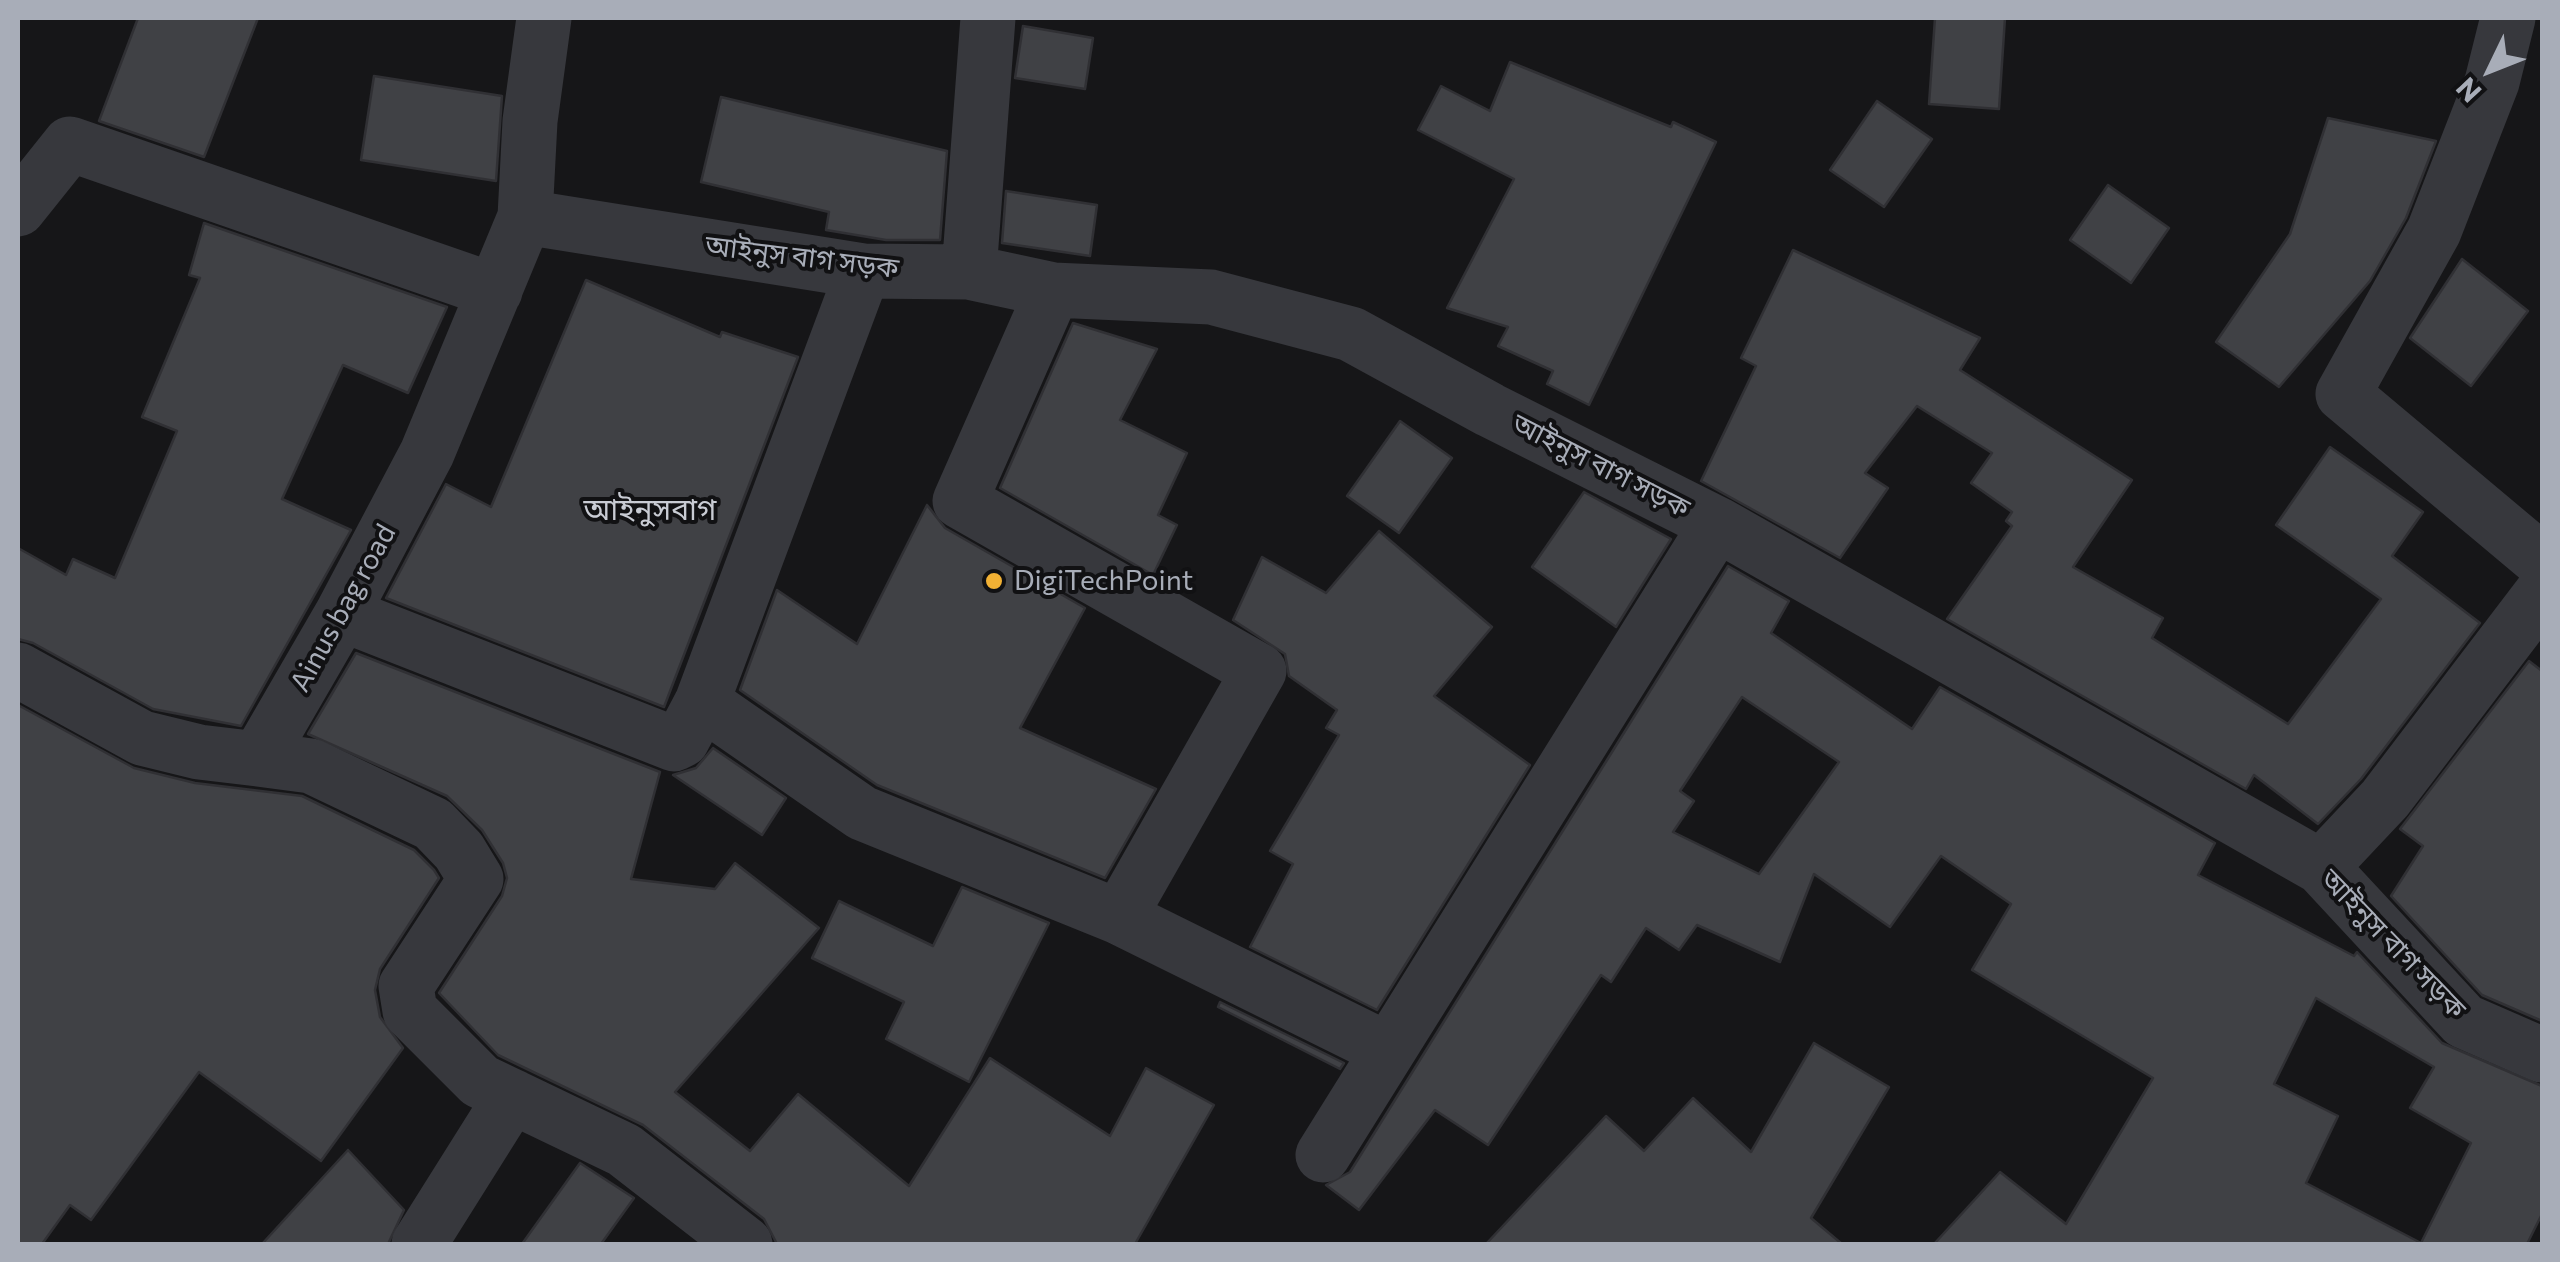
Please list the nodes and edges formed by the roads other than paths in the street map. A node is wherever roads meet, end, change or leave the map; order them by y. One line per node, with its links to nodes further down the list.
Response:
1 (544, 18): 5 (street, Ainus bag road)
2 (988, 18): 7 (street)
3 (2508, 18): 11 (street)
4 (18, 209): 9 (street)
5 (525, 217): 6 (street, আইনুস বাগ সড়ক); 9 (street, Ainus bag road)
6 (863, 271): 7 (street, আইনুস বাগ সড়ক); 15 (street)
7 (969, 272): 8 (street, আইনুস বাগ সড়ক)
8 (1053, 290): 10 (street, আইনুস বাগ সড়ক); 18 (street)
9 (496, 291): 13 (street, Ainus bag road)
10 (1717, 524): 17 (street, আইনুস বাগ সড়ক); 19 (street)
11 (2542, 561)
12 (2542, 593): 17 (street)
13 (342, 614): 15 (street); 16 (street, Ainus bag road)
14 (18, 670): 16 (street)
15 (702, 702): 18 (street)
16 (258, 758): 21 (street)
17 (2321, 867): 20 (street, আইনুস বাগ সড়ক)
18 (1119, 918): 19 (street)
19 (1386, 1048): 22 (street)
20 (2542, 1055)
21 (512, 1096): 23 (street); 24 (street)
22 (1323, 1155)
23 (419, 1244)
24 (745, 1244)

